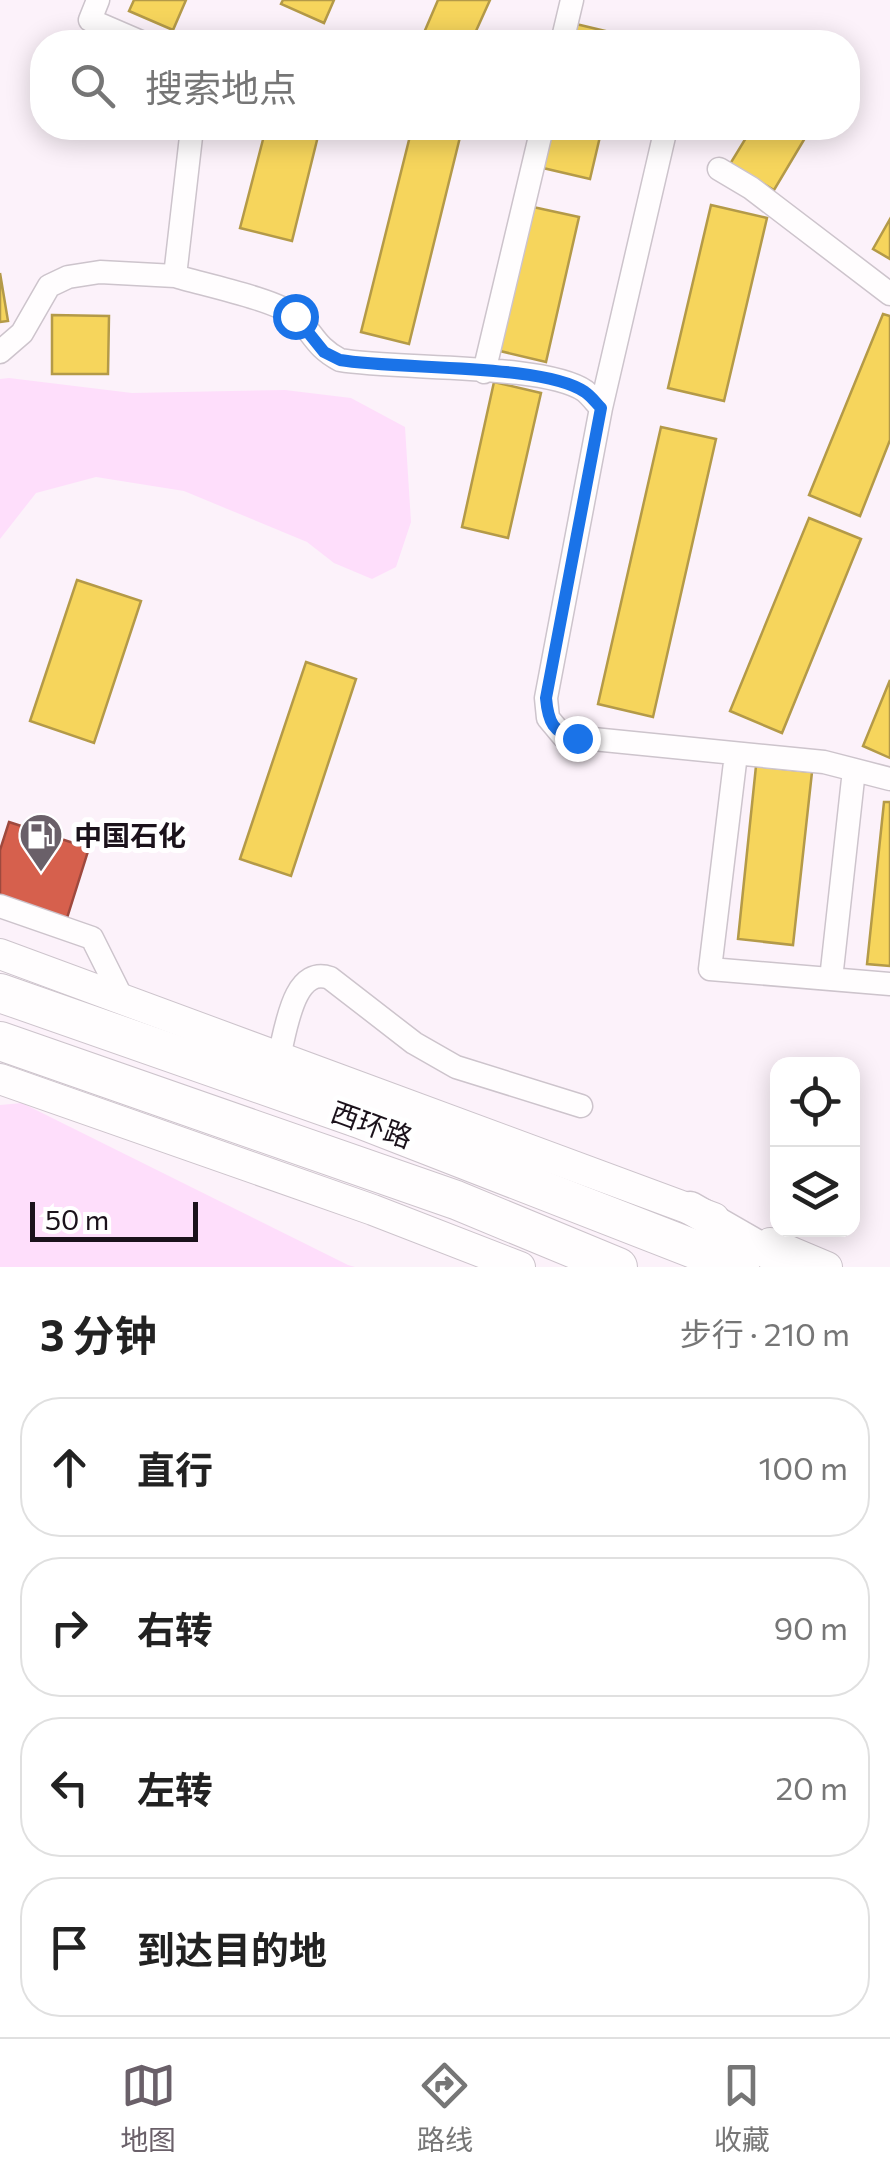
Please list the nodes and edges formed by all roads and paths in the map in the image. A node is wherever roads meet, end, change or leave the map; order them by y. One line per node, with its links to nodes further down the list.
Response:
1 (98, 0): 3 (street)
2 (572, 0): 4 (street)
3 (113, 30)
4 (565, 30)
5 (191, 140): 9 (street)
6 (539, 140): 12 (street)
7 (663, 140): 13 (street)
8 (718, 168): 10 (street)
9 (175, 276): 11 (street); 12 (street)
10 (890, 294)
11 (0, 352)
12 (484, 372): 13 (street)
13 (601, 408): 14 (street)
14 (736, 754): 15 (street); 19 (street)
15 (854, 770): 16 (street); 19 (street)
16 (890, 779)
17 (0, 906): 22 (street)
18 (0, 954): 22 (street)
19 (831, 979): 20 (street)
20 (890, 984)
21 (0, 992): 30 (highway, 西环路)
22 (122, 998): 24 (street)
23 (0, 1041): 29 (highway, 西环路)
24 (278, 1056): 26 (street); 27 (street)
25 (9, 1086): 28 (street)
26 (580, 1106)
27 (690, 1208): 31 (main road); 32 (street)
28 (520, 1267)
29 (618, 1267)
30 (740, 1267)
31 (793, 1267)
32 (826, 1267)

